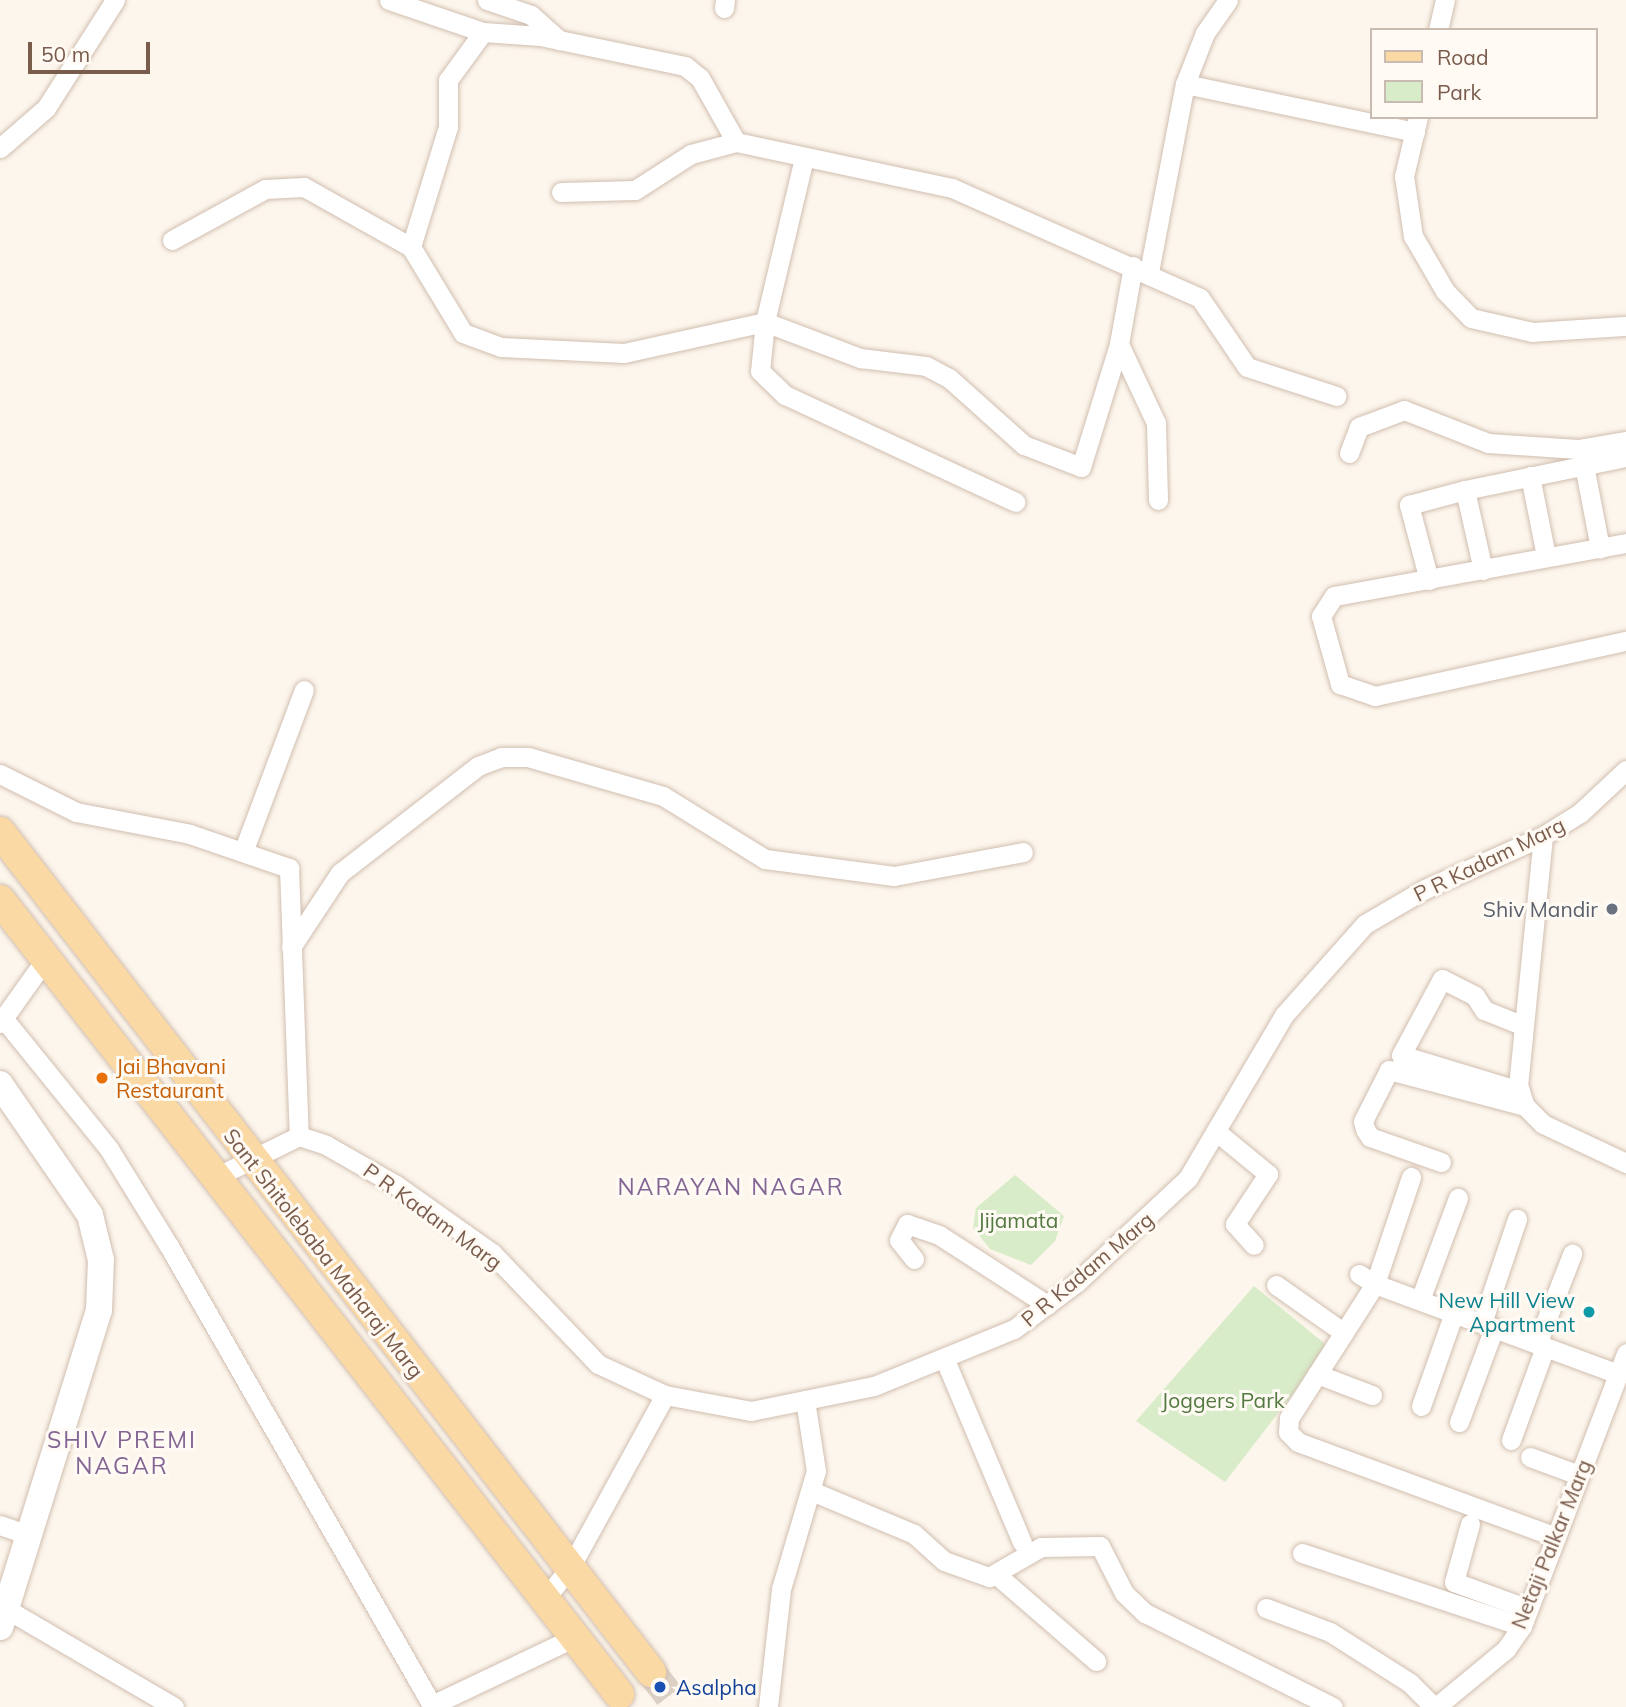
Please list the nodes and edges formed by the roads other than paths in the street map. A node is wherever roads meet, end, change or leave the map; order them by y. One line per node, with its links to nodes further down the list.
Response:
1 (115, 0): 14 (street)
2 (388, 0): 7 (street)
3 (487, 0): 8 (street)
4 (1228, 0): 9 (street)
5 (1445, 0): 6 (street)
6 (1438, 28)
7 (483, 32): 8 (street); 18 (street)
8 (559, 40): 13 (street)
9 (1185, 84): 10 (street); 19 (street)
10 (1370, 116)
11 (1387, 119): 12 (street)
12 (1416, 124): 21 (street)
13 (736, 142): 15 (street); 16 (street)
14 (0, 148)
15 (804, 158): 19 (street); 20 (street)
16 (561, 192)
17 (172, 240): 18 (street)
18 (411, 247): 20 (street)
19 (1141, 269): 22 (street); 23 (street)
20 (765, 322): 22 (street); 31 (street)
21 (1626, 326)
22 (1119, 344): 30 (street)
23 (1336, 396)
24 (1626, 441): 25 (street)
25 (1349, 453)
26 (1626, 457): 27 (street)
27 (1584, 465): 28 (street); 33 (street)
28 (1531, 476): 29 (street); 34 (street)
29 (1465, 490): 35 (street); 36 (street)
30 (1158, 500)
31 (1015, 502)
32 (1626, 543): 33 (street)
33 (1600, 548): 34 (street)
34 (1546, 556): 35 (street)
35 (1483, 570): 36 (street)
36 (1429, 580): 37 (street)
37 (1626, 641)
38 (304, 690): 43 (street)
39 (1626, 770): 42 (street, P R Kadam Marg)
40 (0, 774): 43 (street)
41 (0, 832): 54 (main road, Sant Shitolebaba Maharaj Marg)
42 (1543, 836): 49 (street); 52 (street, P R Kadam Marg)
43 (243, 852): 46 (street)
44 (1023, 852): 46 (street)
45 (0, 900): 47 (main road, Sant Shitolebaba Maharaj Marg)
46 (291, 947): 53 (street)
47 (46, 960): 48 (street); 57 (main road, Sant Shitolebaba Maharaj Marg)
48 (1, 1020): 102 (street)
49 (1524, 1026): 51 (street); 51 (street)
50 (0, 1084): 87 (main road)
51 (1522, 1098): 55 (street); 56 (street)
52 (1218, 1133): 61 (street); 67 (street, P R Kadam Marg)
53 (299, 1136): 54 (street); 76 (street, P R Kadam Marg)
54 (250, 1159): 57 (street); 91 (main road, Sant Shitolebaba Maharaj Marg)
55 (1441, 1162)
56 (1626, 1163)
57 (216, 1177): 93 (main road, Sant Shitolebaba Maharaj Marg)
58 (1411, 1177): 64 (street)
59 (1458, 1198): 66 (street)
60 (1517, 1219): 69 (street)
61 (1254, 1245)
62 (1572, 1254): 71 (street)
63 (914, 1259): 67 (street)
64 (1367, 1279): 66 (street); 70 (street)
65 (1276, 1285): 70 (street)
66 (1420, 1300): 68 (street)
67 (1047, 1305): 73 (street, P R Kadam Marg)
68 (1454, 1313): 69 (street); 79 (street)
69 (1488, 1325): 71 (street); 80 (street)
70 (1345, 1333): 74 (street)
71 (1541, 1345): 75 (street); 81 (street)
72 (1626, 1353): 75 (street, Netaji Palkar Marg)
73 (945, 1360): 78 (street, P R Kadam Marg); 89 (street)
74 (1317, 1374): 77 (street); 88 (street)
75 (1618, 1374): 83 (street, Netaji Palkar Marg)
76 (665, 1395): 78 (street, P R Kadam Marg); 91 (street)
77 (1372, 1395)
78 (805, 1400): 84 (street)
79 (1421, 1406)
80 (1459, 1422)
81 (1511, 1440)
82 (1530, 1457): 83 (street)
83 (1579, 1475): 88 (street, Netaji Palkar Marg)
84 (814, 1492): 92 (street); 104 (street)
85 (1470, 1524): 97 (street)
86 (0, 1525): 87 (street)
87 (29, 1535): 94 (main road)
88 (1556, 1537): 97 (street, Netaji Palkar Marg)
89 (1021, 1542)
90 (1302, 1553): 97 (street)
91 (571, 1566): 93 (street); 95 (main road, Sant Shitolebaba Maharaj Marg)
92 (998, 1576): 99 (street); 105 (street)
93 (545, 1598): 98 (main road, Sant Shitolebaba Maharaj Marg)
94 (2, 1606): 103 (street)
95 (602, 1606): 98 (main road); 100 (main road, Sant Shitolebaba Maharaj Marg)
96 (1266, 1608): 106 (street)
97 (1525, 1618): 106 (street, Netaji Palkar Marg)
98 (571, 1632): 101 (main road, Sant Shitolebaba Maharaj Marg); 102 (street)
99 (1096, 1661)
100 (651, 1672)
101 (619, 1694)
102 (433, 1706)
103 (174, 1707)
104 (768, 1707)
105 (1334, 1707)
106 (1435, 1707)

